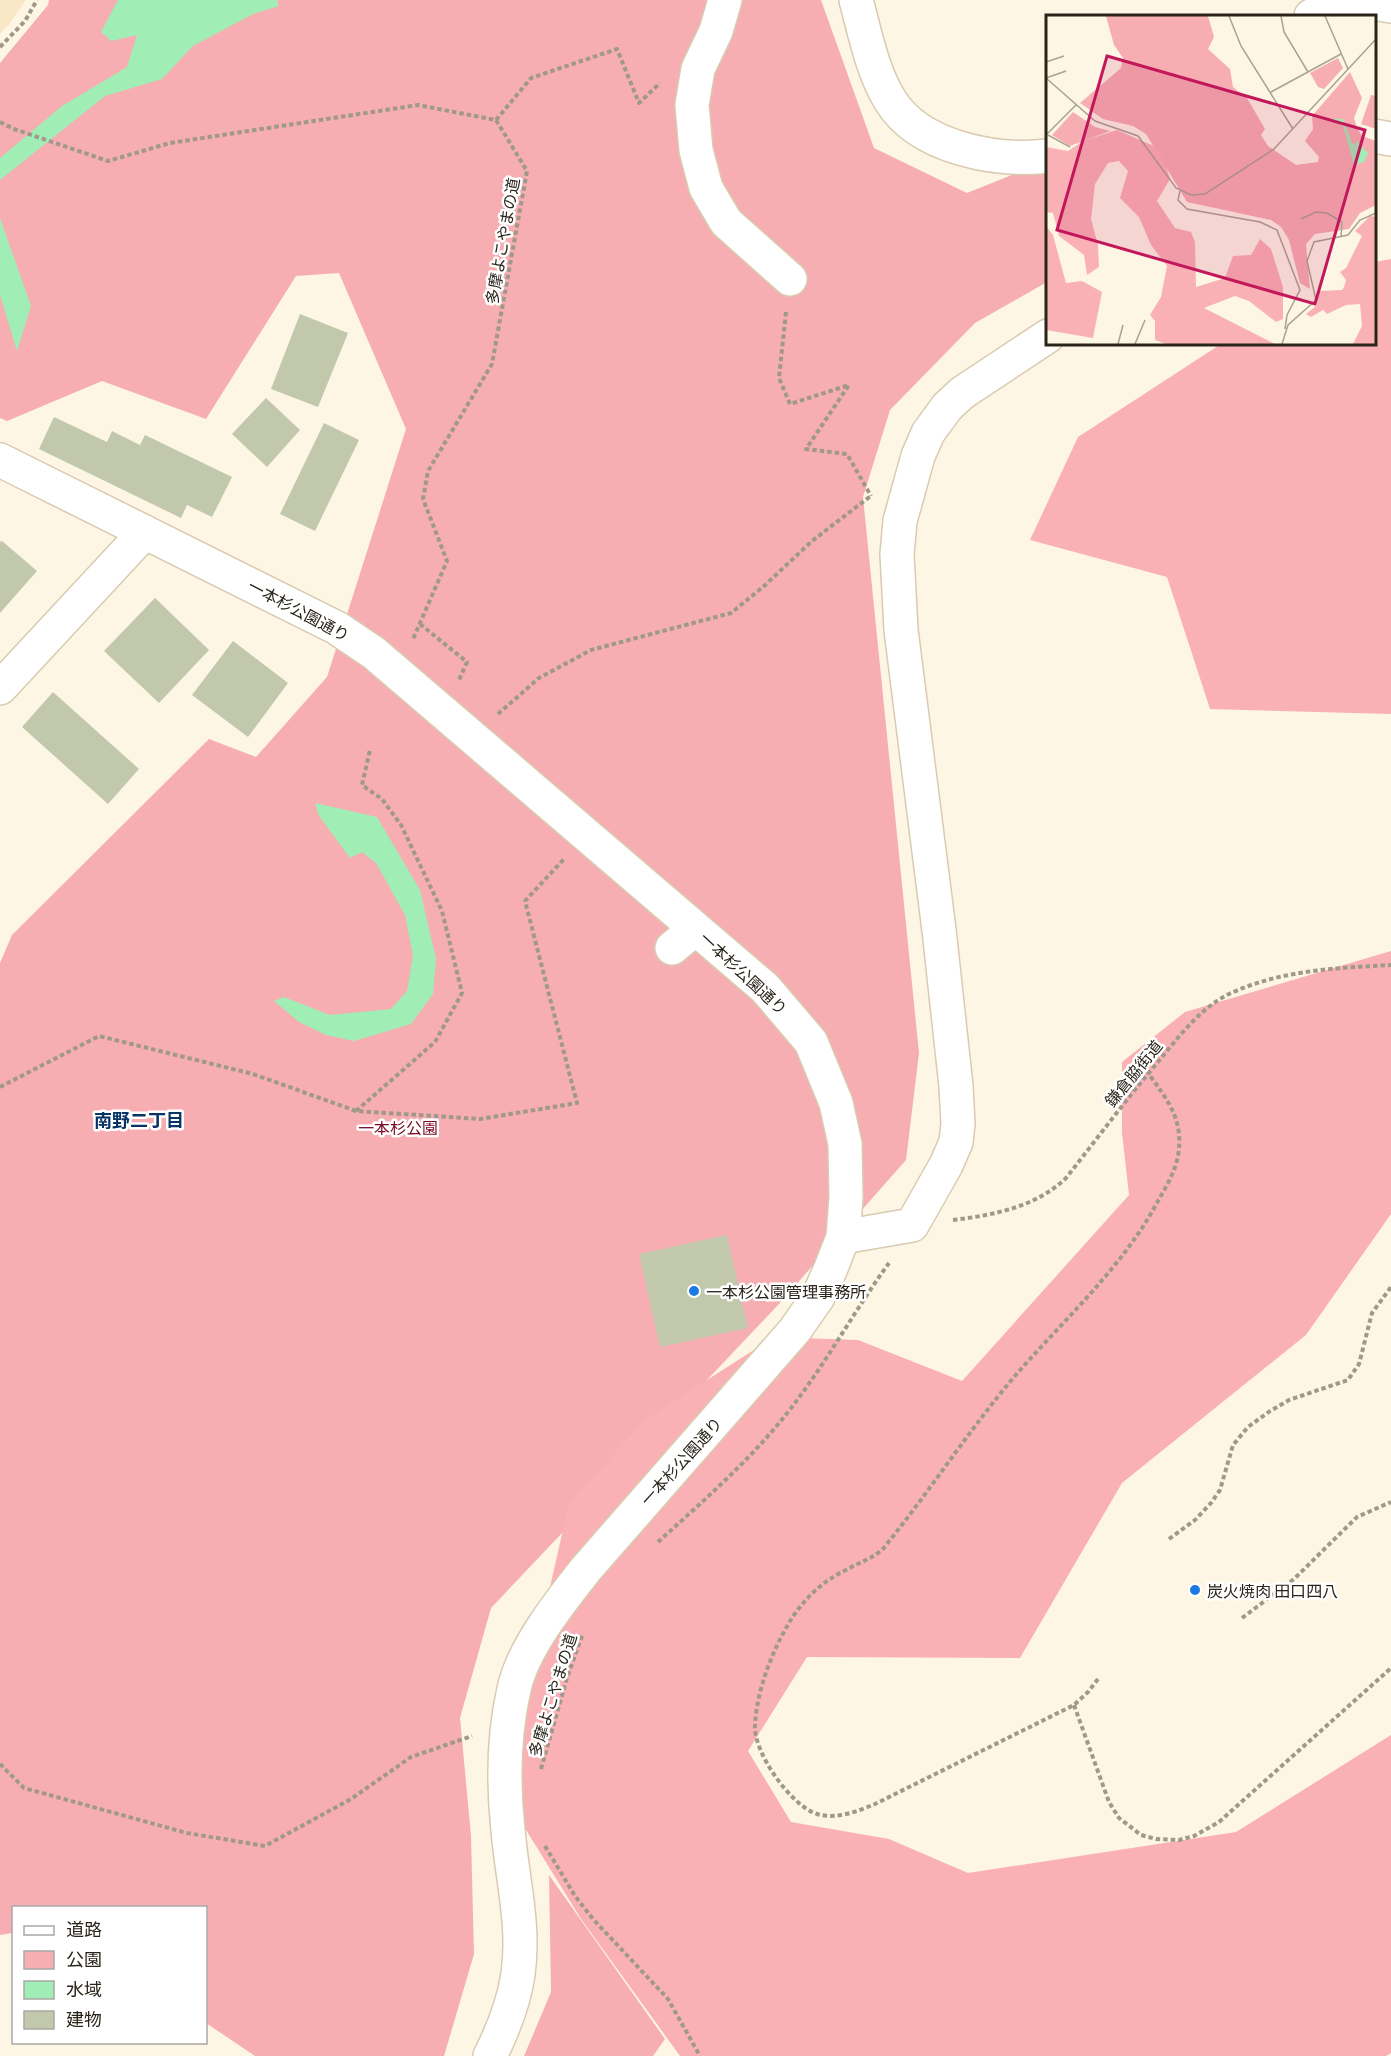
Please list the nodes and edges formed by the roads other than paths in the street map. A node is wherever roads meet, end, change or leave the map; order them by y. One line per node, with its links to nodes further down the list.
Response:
1 (725, 0): 8 (street)
2 (856, 0): 7 (street)
3 (1391, 6): 4 (street)
4 (1313, 15)
5 (1376, 136): 6 (street)
6 (1391, 139)
7 (1046, 156)
8 (790, 279)
9 (1046, 337): 13 (street)
10 (0, 460): 11 (street, 一本杉公園通り)
11 (145, 532): 12 (street); 13 (street, 一本杉公園通り)
12 (0, 688)
13 (843, 1237): 14 (street, 一本杉公園通り)
14 (490, 2056)

